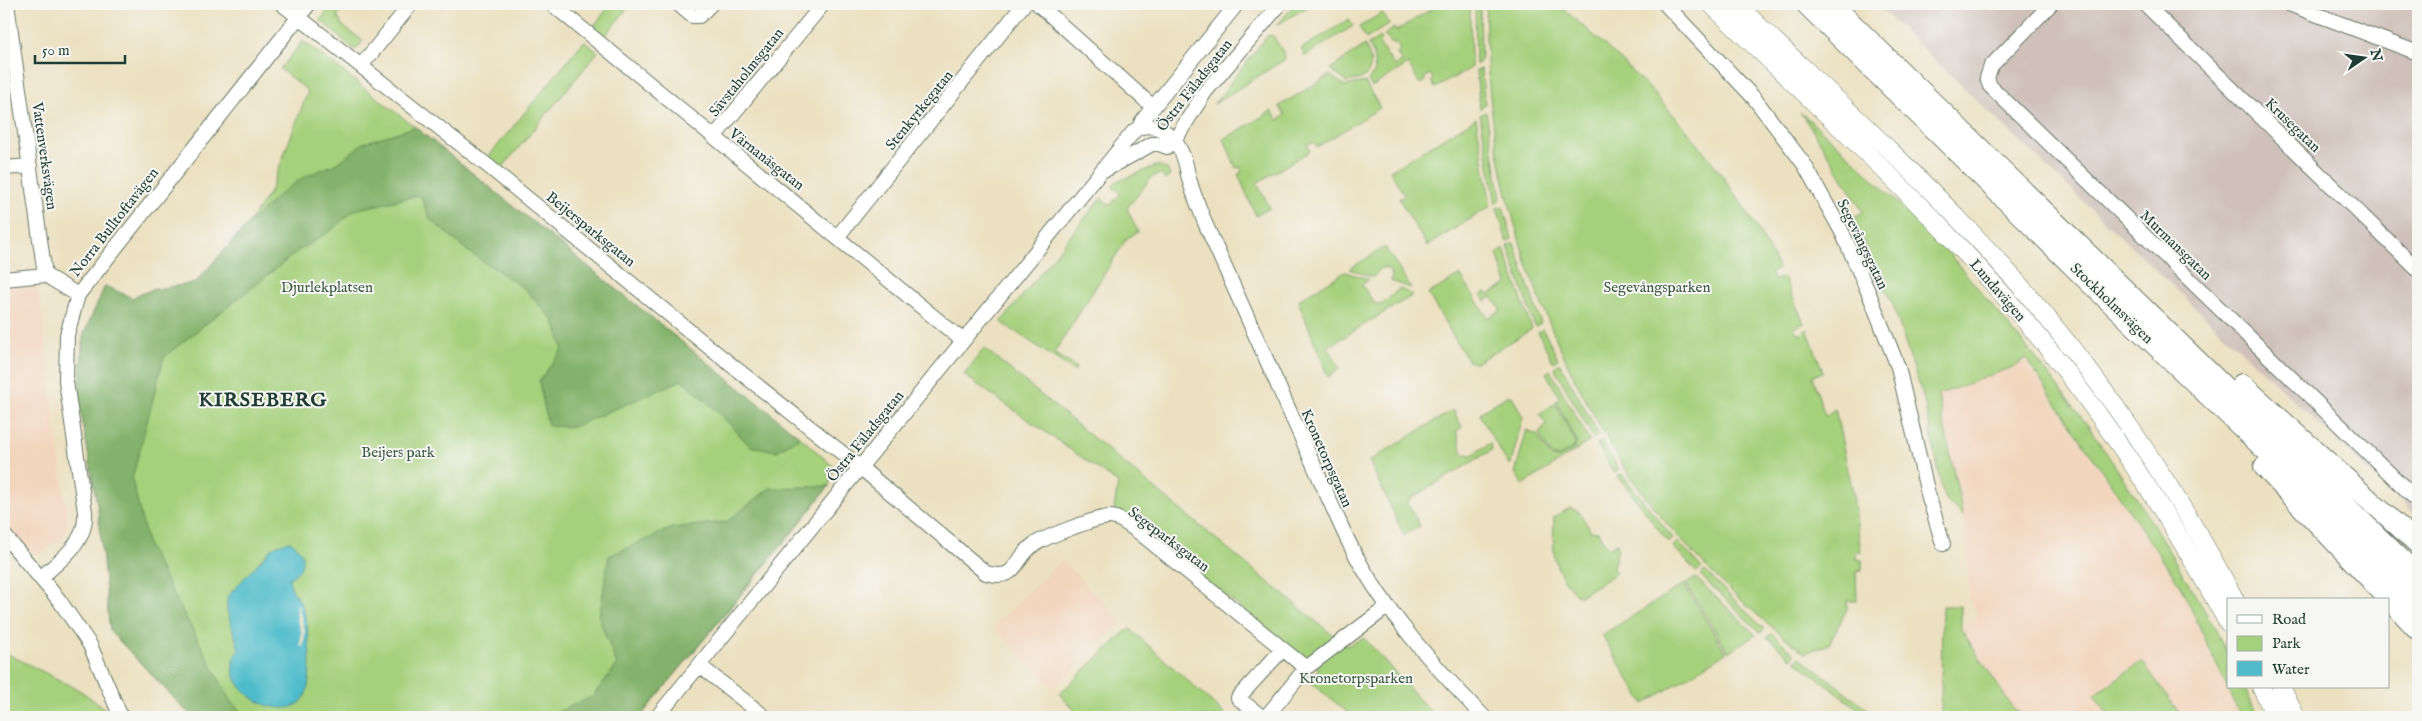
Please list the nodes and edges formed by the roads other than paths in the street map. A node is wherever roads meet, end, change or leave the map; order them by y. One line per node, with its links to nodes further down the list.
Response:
1 (6, 4): 29 (street, Vattenverksvägen)
2 (282, 4): 21 (street, Beijersparksgatan)
3 (309, 4): 21 (street, Norra Bulltoftavägen)
4 (411, 4): 23 (street)
5 (552, 4): 26 (street, Värnanäsgatan)
6 (678, 4): 7 (street)
7 (711, 4)
8 (823, 4): 26 (street, Sävstaholmsgatan)
9 (1024, 4): 33 (street, Stenkyrkegatan)
10 (1038, 4): 24 (street)
11 (1237, 4): 24 (street, Östra Fäladsgatan)
12 (1280, 4): 27 (street, Östra Fäladsgatan)
13 (1665, 4): 43 (street, Segevångsgatan)
14 (1711, 4): 52 (main road, Lundavägen)
15 (1736, 4): 47 (main road, Lundavägen)
16 (1806, 4): 37 (highway, Stockholmsvägen)
17 (1832, 4): 32 (highway, Stockholmsvägen)
18 (2051, 4): 41 (street, Murmansgatan)
19 (2145, 4): 34 (street, Krusegatan)
20 (2289, 4): 22 (street)
21 (299, 16): 23 (street, Beijersparksgatan); 38 (street, Norra Bulltoftavägen)
22 (2418, 53)
23 (361, 66): 40 (street, Beijersparksgatan)
24 (1153, 107): 25 (street, Östra Fäladsgatan)
25 (1139, 128): 27 (street); 28 (street, Östra Fäladsgatan); 31 (street, Östra Fäladsgatan)
26 (714, 137): 33 (street, Värnanäsgatan)
27 (1170, 143): 28 (street, Östra Fäladsgatan); 51 (street, Kronetorpsgatan)
28 (1146, 147): 31 (street, Östra Fäladsgatan)
29 (30, 166): 30 (street); 35 (street, Vattenverksvägen)
30 (4, 168)
31 (1097, 175): 39 (street, Östra Fäladsgatan)
32 (2007, 176): 44 (highway); 45 (highway, Stockholmsvägen)
33 (838, 236): 39 (street, Värnanäsgatan)
34 (2418, 270)
35 (45, 275): 36 (street); 38 (street)
36 (4, 279)
37 (2091, 284): 48 (highway); 50 (highway, Stockholmsvägen)
38 (78, 295): 46 (street, Norra Bulltoftavägen)
39 (962, 340): 40 (street, Östra Fäladsgatan)
40 (861, 468): 54 (street, Segeparksgatan); 55 (street, Östra Fäladsgatan)
41 (2418, 501)
42 (4, 534): 46 (street)
43 (1943, 544)
44 (2418, 544)
45 (2418, 576)
46 (41, 578): 59 (street)
47 (2234, 598)
48 (2388, 598)
49 (2390, 600): 53 (highway)
50 (2418, 604)
51 (1387, 607): 56 (street); 63 (street, Kronetorpsgatan)
52 (2227, 621)
53 (2418, 630)
54 (1282, 650): 56 (street, Segeparksgatan); 62 (street)
55 (700, 666): 60 (street, Östra Fäladsgatan); 61 (street)
56 (1306, 668): 62 (street)
57 (2262, 688): 64 (main road)
58 (2282, 688): 65 (main road)
59 (121, 717)
60 (657, 717)
61 (765, 717)
62 (1264, 717)
63 (1484, 717)
64 (2276, 717)
65 (2296, 717)

